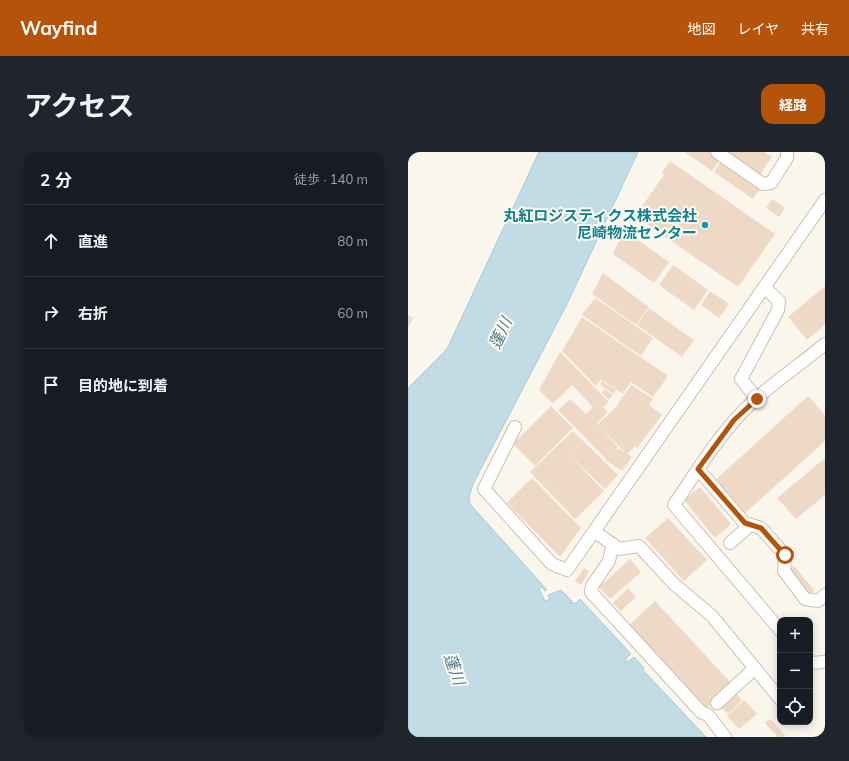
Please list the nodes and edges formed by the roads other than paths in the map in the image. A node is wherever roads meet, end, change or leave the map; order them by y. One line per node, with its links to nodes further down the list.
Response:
1 (717, 152): 2 (street)
2 (787, 152)
3 (825, 200): 4 (street)
4 (764, 288): 6 (street); 10 (street)
5 (825, 344): 6 (street)
6 (757, 399): 8 (street)
7 (515, 427): 10 (street)
8 (698, 469): 9 (street); 14 (street)
9 (745, 523): 11 (street); 13 (street)
10 (594, 530): 12 (street)
11 (730, 543)
12 (613, 544): 17 (street); 20 (street)
13 (825, 595)
14 (777, 626)
15 (825, 662): 16 (street)
16 (813, 663)
17 (755, 668): 18 (street); 19 (street)
18 (777, 695)
19 (717, 703)
20 (726, 737)

